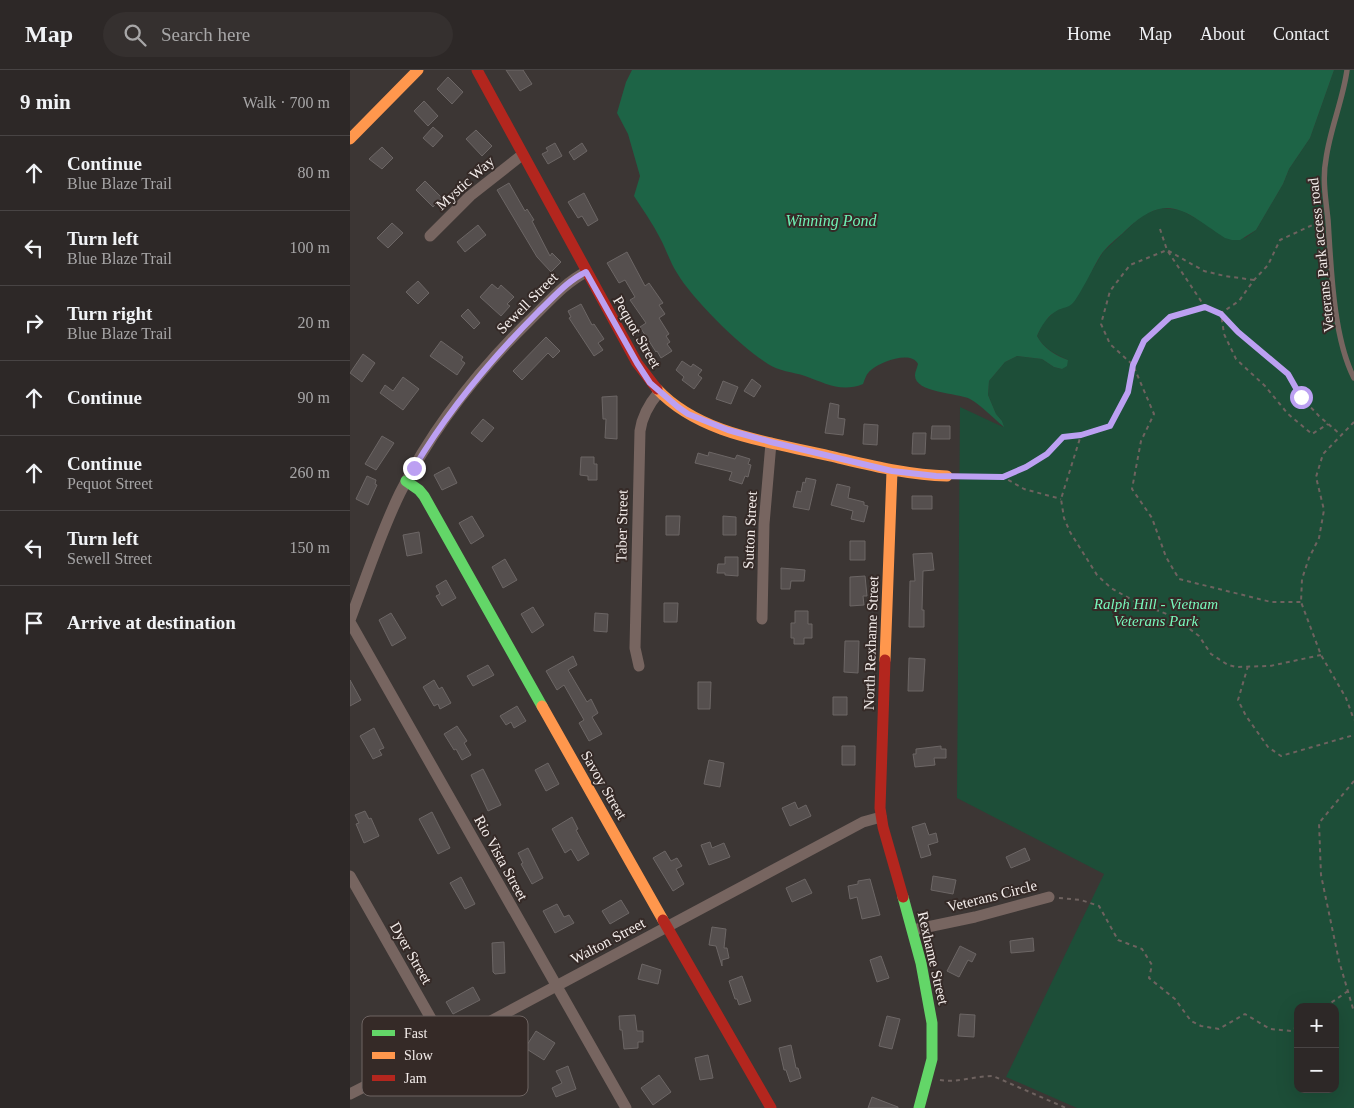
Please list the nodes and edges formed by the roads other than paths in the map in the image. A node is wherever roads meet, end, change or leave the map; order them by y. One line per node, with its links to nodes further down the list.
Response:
1 (418, 70): 4 (street)
2 (477, 70): 5 (street, Pequot Street)
3 (1347, 70): 8 (lane, Veterans Park access road)
4 (350, 139)
5 (522, 155): 6 (street, Mystic Way); 7 (street, Pequot Street)
6 (430, 236)
7 (586, 272): 9 (street, Pequot Street); 13 (street, Sewell Street)
8 (1354, 378)
9 (659, 392): 10 (street, Pequot Street); 16 (street, Taber Street)
10 (771, 442): 11 (street, Pequot Street); 14 (street, Sutton Street)
11 (892, 471): 12 (street, Pequot Street); 17 (street, North Rexhame Street)
12 (947, 476)
13 (406, 481): 15 (street, Sewell Street); 20 (street, Savoy Street)
14 (762, 619)
15 (350, 621): 22 (street, Rio Vista Street)
16 (639, 666)
17 (881, 817): 20 (street, Walton Street); 21 (street, Rexhame Street)
18 (350, 876): 23 (street, Dyer Street)
19 (1049, 897): 21 (street, Veterans Circle)
20 (667, 926): 22 (street, Walton Street); 28 (street, Savoy Street)
21 (913, 930): 29 (street, Rexhame Street)
22 (556, 986): 24 (street, Walton Street); 27 (street, Rio Vista Street)
23 (430, 1016)
24 (500, 1016)
25 (362, 1088): 26 (street, Walton Street)
26 (350, 1094)
27 (626, 1108)
28 (771, 1108)
29 (919, 1108)

